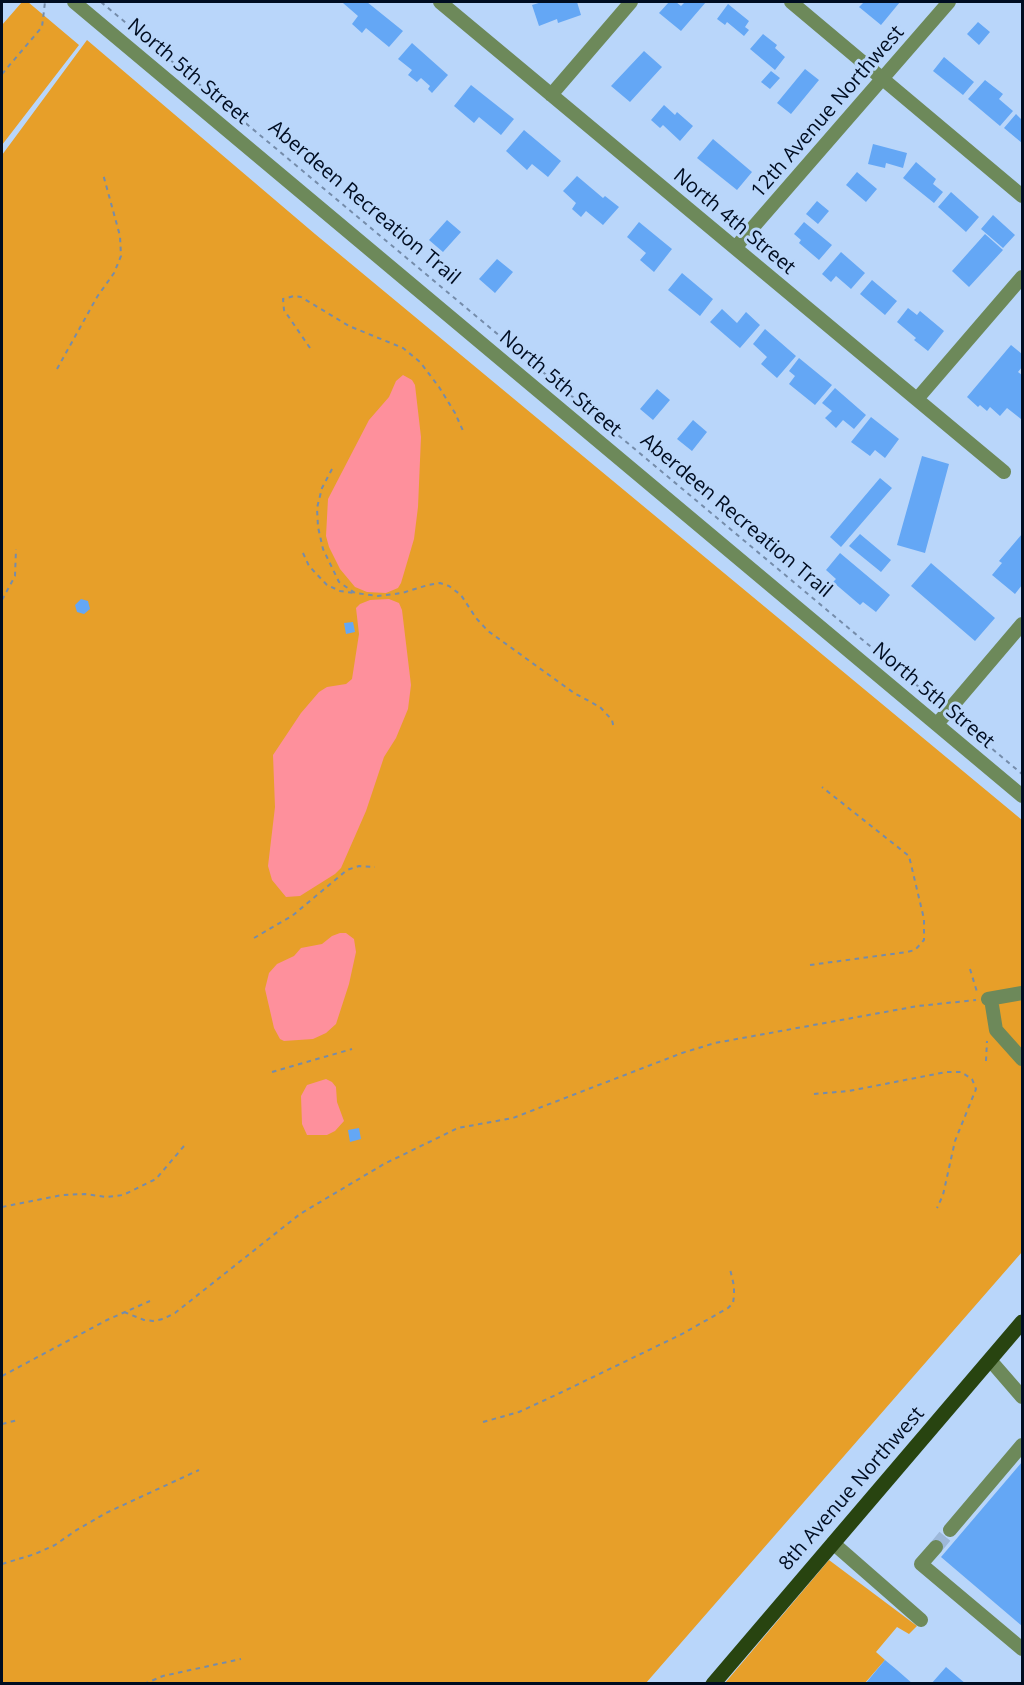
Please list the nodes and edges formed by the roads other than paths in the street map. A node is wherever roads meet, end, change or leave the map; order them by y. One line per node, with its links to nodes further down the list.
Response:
1 (74, 2): 14 (street, North 5th Street)
2 (440, 2): 7 (street, North 4th Street)
3 (632, 2): 7 (street)
4 (791, 2): 6 (street)
5 (949, 2): 6 (street, 12th Avenue Northwest)
6 (883, 79): 8 (street); 9 (street, 12th Avenue Northwest)
7 (551, 95): 9 (street, North 4th Street)
8 (1023, 196)
9 (735, 248): 11 (street, North 4th Street)
10 (1023, 277): 11 (street)
11 (917, 399): 12 (street, North 4th Street)
12 (1004, 472)
13 (1023, 624): 14 (street)
14 (937, 724): 15 (street, North 5th Street)
15 (1023, 796)
16 (1023, 993): 17 (street)
17 (1023, 1059)
18 (1023, 1322): 19 (main road, 8th Avenue Northwest)
19 (990, 1360): 20 (street); 23 (main road, 8th Avenue Northwest)
20 (1023, 1397)
21 (1023, 1445): 22 (street)
22 (950, 1530)
23 (833, 1543): 25 (street); 27 (main road, 8th Avenue Northwest)
24 (936, 1547): 26 (street)
25 (921, 1620)
26 (1023, 1649)
27 (713, 1683)

